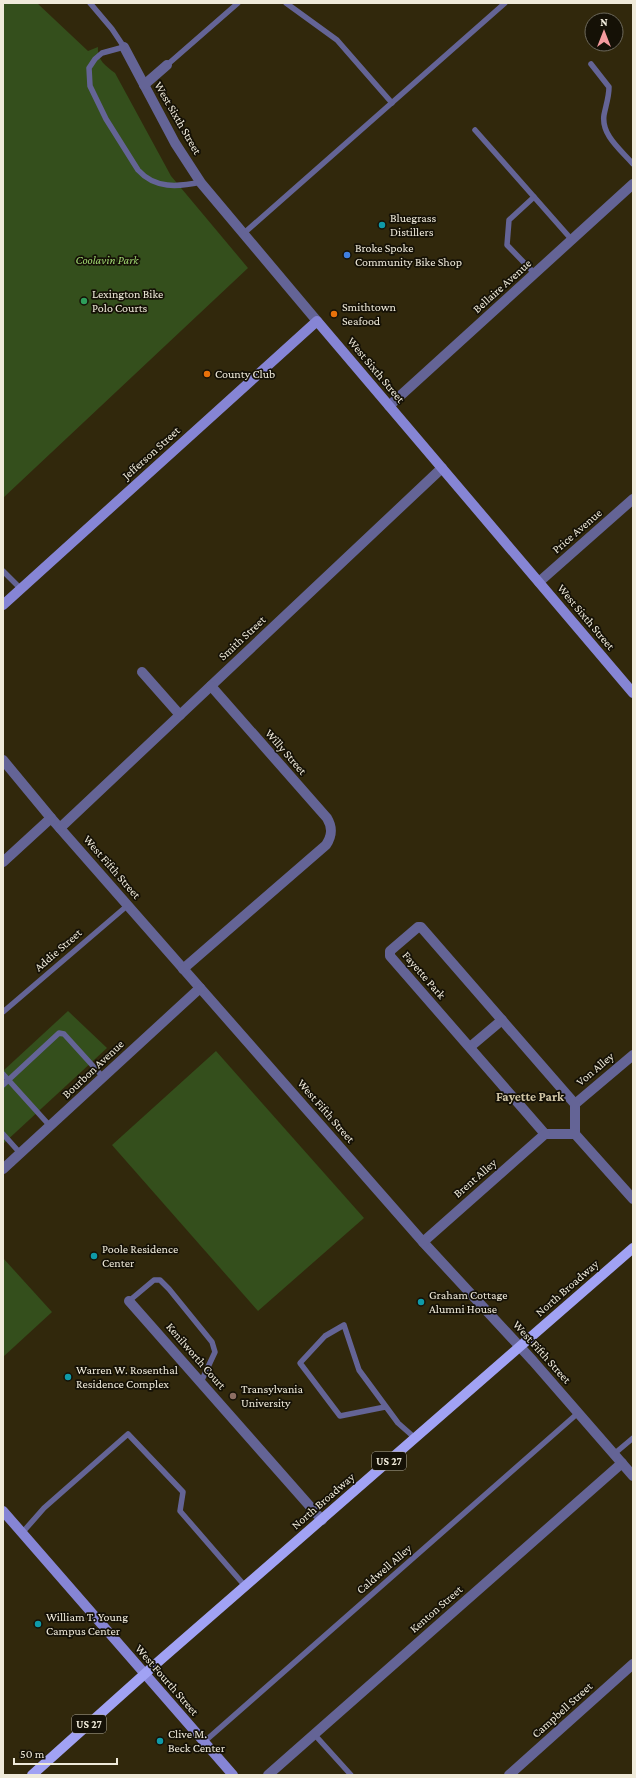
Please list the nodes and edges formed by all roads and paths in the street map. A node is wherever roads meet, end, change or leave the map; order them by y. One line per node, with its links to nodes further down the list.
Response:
1 (90, 3): 5 (lane)
2 (238, 3): 7 (lane)
3 (286, 3): 9 (lane)
4 (505, 3): 9 (lane)
5 (124, 47): 8 (street, West Sixth Street); 12 (lane)
6 (591, 64): 11 (lane)
7 (168, 65): 8 (street)
8 (144, 85): 12 (street, West Sixth Street)
9 (392, 103): 15 (lane)
10 (475, 130): 14 (lane)
11 (633, 164)
12 (201, 182): 15 (street, West Sixth Street)
13 (633, 184): 16 (street, Bellaire Avenue)
14 (534, 197): 16 (lane); 17 (lane)
15 (243, 234): 18 (street, West Sixth Street)
16 (572, 240): 17 (street, Bellaire Avenue)
17 (535, 274): 19 (street, Bellaire Avenue)
18 (317, 321): 19 (street, West Sixth Street); 24 (street, Jefferson Street)
19 (390, 406): 20 (street, West Sixth Street)
20 (442, 468): 23 (street, West Sixth Street); 27 (street, Smith Street)
21 (633, 499): 23 (street, Price Avenue)
22 (3, 571): 24 (lane)
23 (539, 582): 28 (street, West Sixth Street)
24 (21, 589): 25 (street, Jefferson Street)
25 (3, 605)
26 (142, 672): 29 (street)
27 (211, 686): 29 (street, Smith Street); 35 (street, Willy Street)
28 (633, 693)
29 (180, 715): 32 (street, Smith Street)
30 (3, 760): 31 (street, West Fifth Street)
31 (51, 818): 32 (street, West Fifth Street); 33 (street)
32 (60, 828): 34 (street, West Fifth Street)
33 (3, 862)
34 (128, 905): 35 (street, West Fifth Street); 37 (lane, Addie Street)
35 (184, 969): 36 (street, West Fifth Street)
36 (200, 988): 42 (street, Bourbon Avenue); 53 (street, West Fifth Street)
37 (3, 1012)
38 (502, 1020): 39 (street); 39 (street, Fayette Park); 45 (street, Fayette Park)
39 (470, 1047): 48 (street, Fayette Park)
40 (633, 1055): 45 (street, Von Alley)
41 (3, 1074): 43 (lane)
42 (103, 1077): 43 (lane); 46 (street, Bourbon Avenue)
43 (9, 1080): 44 (lane); 46 (lane)
44 (3, 1085)
45 (574, 1104): 49 (street)
46 (50, 1126): 50 (street, Bourbon Avenue)
47 (3, 1134): 50 (lane)
48 (545, 1134): 49 (street); 53 (street, Brent Alley)
49 (575, 1134): 52 (street)
50 (20, 1153): 51 (street, Bourbon Avenue)
51 (3, 1169)
52 (633, 1199)
53 (423, 1242): 56 (street, West Fifth Street)
54 (633, 1248): 56 (main road, North Broadway / US 27)
55 (129, 1300): 57 (street, Kenilworth Court); 57 (lane)
56 (520, 1346): 59 (street, West Fifth Street); 60 (main road, North Broadway / US 27)
57 (201, 1382): 66 (street, Kenilworth Court)
58 (386, 1407): 58 (lane); 60 (lane)
59 (578, 1413): 62 (street, West Fifth Street); 72 (lane, Caldwell Alley)
60 (415, 1438): 66 (main road, North Broadway / US 27)
61 (633, 1438): 62 (lane)
62 (614, 1454): 63 (street, West Fifth Street)
63 (622, 1463): 64 (street, West Fifth Street); 71 (street, Kenton Street)
64 (633, 1476)
65 (3, 1511): 67 (street, West Fourth Street)
66 (322, 1520): 68 (main road, North Broadway / US 27)
67 (22, 1533): 68 (lane); 70 (street, West Fourth Street)
68 (245, 1586): 70 (main road, North Broadway / US 27)
69 (633, 1664): 77 (street, Campbell Street)
70 (145, 1674): 72 (street, West Fourth Street); 73 (main road, North Broadway / US 27)
71 (314, 1734): 75 (street, Kenton Street); 76 (lane)
72 (204, 1742): 74 (street, West Fourth Street)
73 (32, 1775)
74 (233, 1775)
75 (268, 1775)
76 (351, 1775)
77 (508, 1775)

